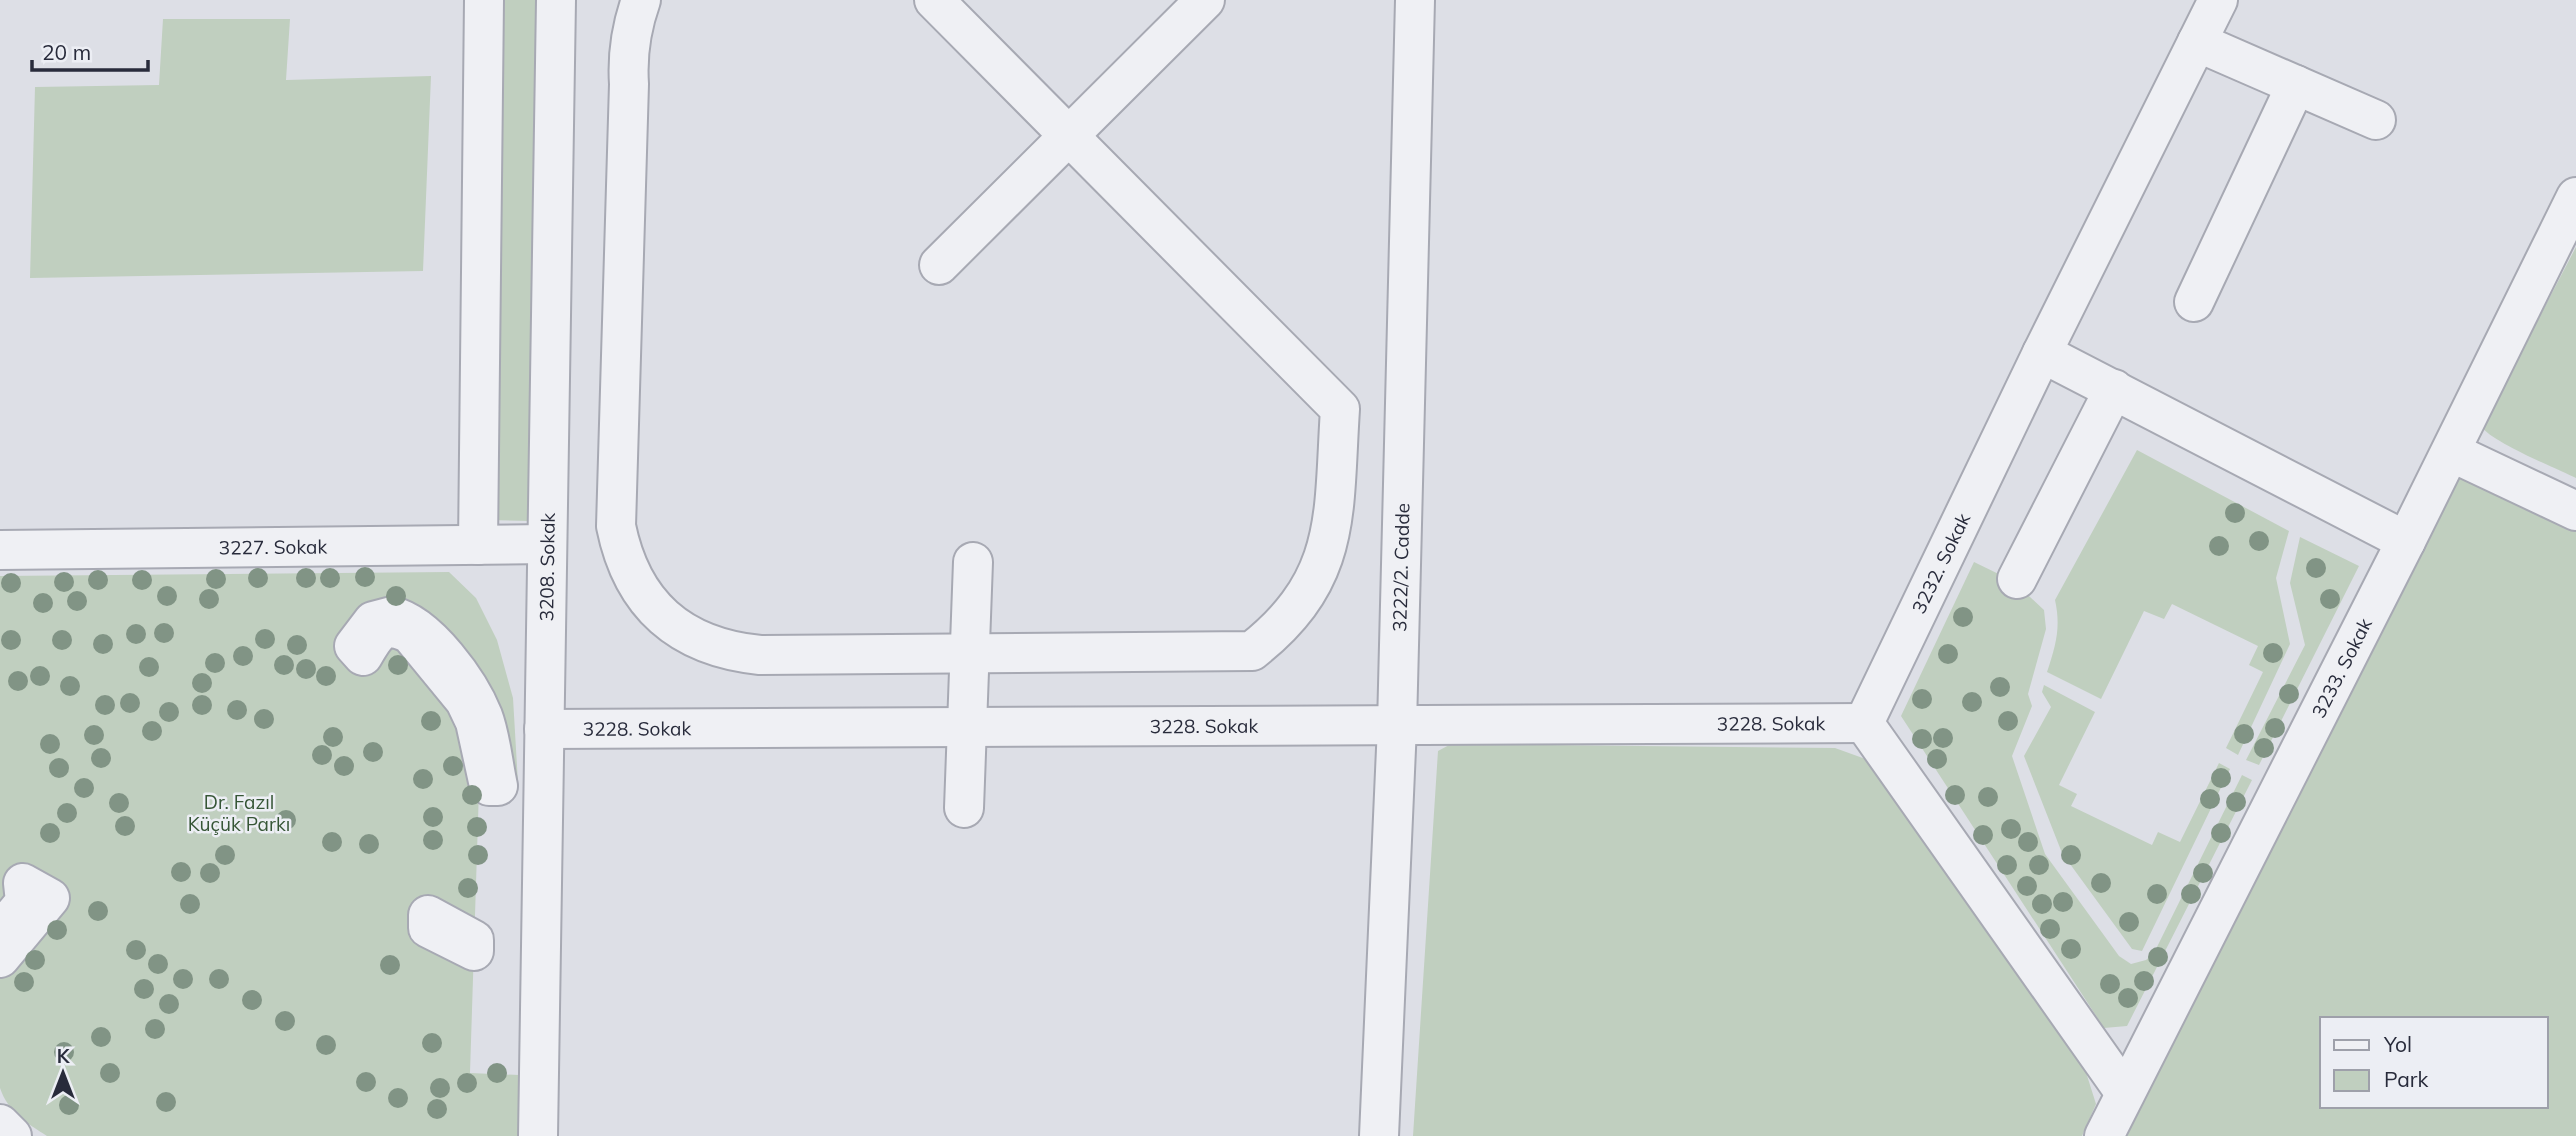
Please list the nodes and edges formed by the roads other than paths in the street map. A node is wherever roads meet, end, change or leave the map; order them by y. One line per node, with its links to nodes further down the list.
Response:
1 (484, 0): 21 (street)
2 (555, 0): 20 (street, 3208. Sokak)
3 (642, 0): 25 (street)
4 (934, 0): 11 (street)
5 (1205, 0): 11 (street)
6 (1415, 0): 27 (street, 3222/2. Cadde)
7 (2218, 0): 8 (street, 3232. Sokak)
8 (2197, 42): 9 (street); 15 (street, 3232. Sokak)
9 (2296, 85): 10 (street); 14 (street)
10 (2376, 120)
11 (1069, 135): 13 (street); 25 (street)
12 (2571, 220): 17 (street, 3233. Sokak)
13 (939, 265)
14 (2194, 302)
15 (2042, 353): 16 (street); 26 (street, 3232. Sokak)
16 (2114, 389): 19 (street); 24 (street)
17 (2451, 452): 18 (street); 19 (street, 3233. Sokak)
18 (2576, 511)
19 (2406, 541): 34 (street, 3233. Sokak)
20 (547, 544): 21 (street, 3227. Sokak); 29 (street, 3208. Sokak)
21 (478, 545): 22 (street, 3227. Sokak)
22 (0, 550)
23 (973, 562): 25 (street)
24 (2017, 579)
25 (968, 653): 28 (street)
26 (1864, 723): 27 (street, 3228. Sokak); 34 (street)
27 (1397, 726): 28 (street, 3228. Sokak); 38 (street, 3222/2. Cadde)
28 (965, 728): 29 (street, 3228. Sokak); 31 (street)
29 (544, 729): 37 (street, 3208. Sokak)
30 (498, 786): 30 (street)
31 (964, 808)
32 (0, 932): 33 (street)
33 (0, 958)
34 (2125, 1093): 39 (street, 3233. Sokak)
35 (0, 1124): 36 (street)
36 (12, 1136)
37 (538, 1136)
38 (1378, 1136)
39 (2104, 1136)

